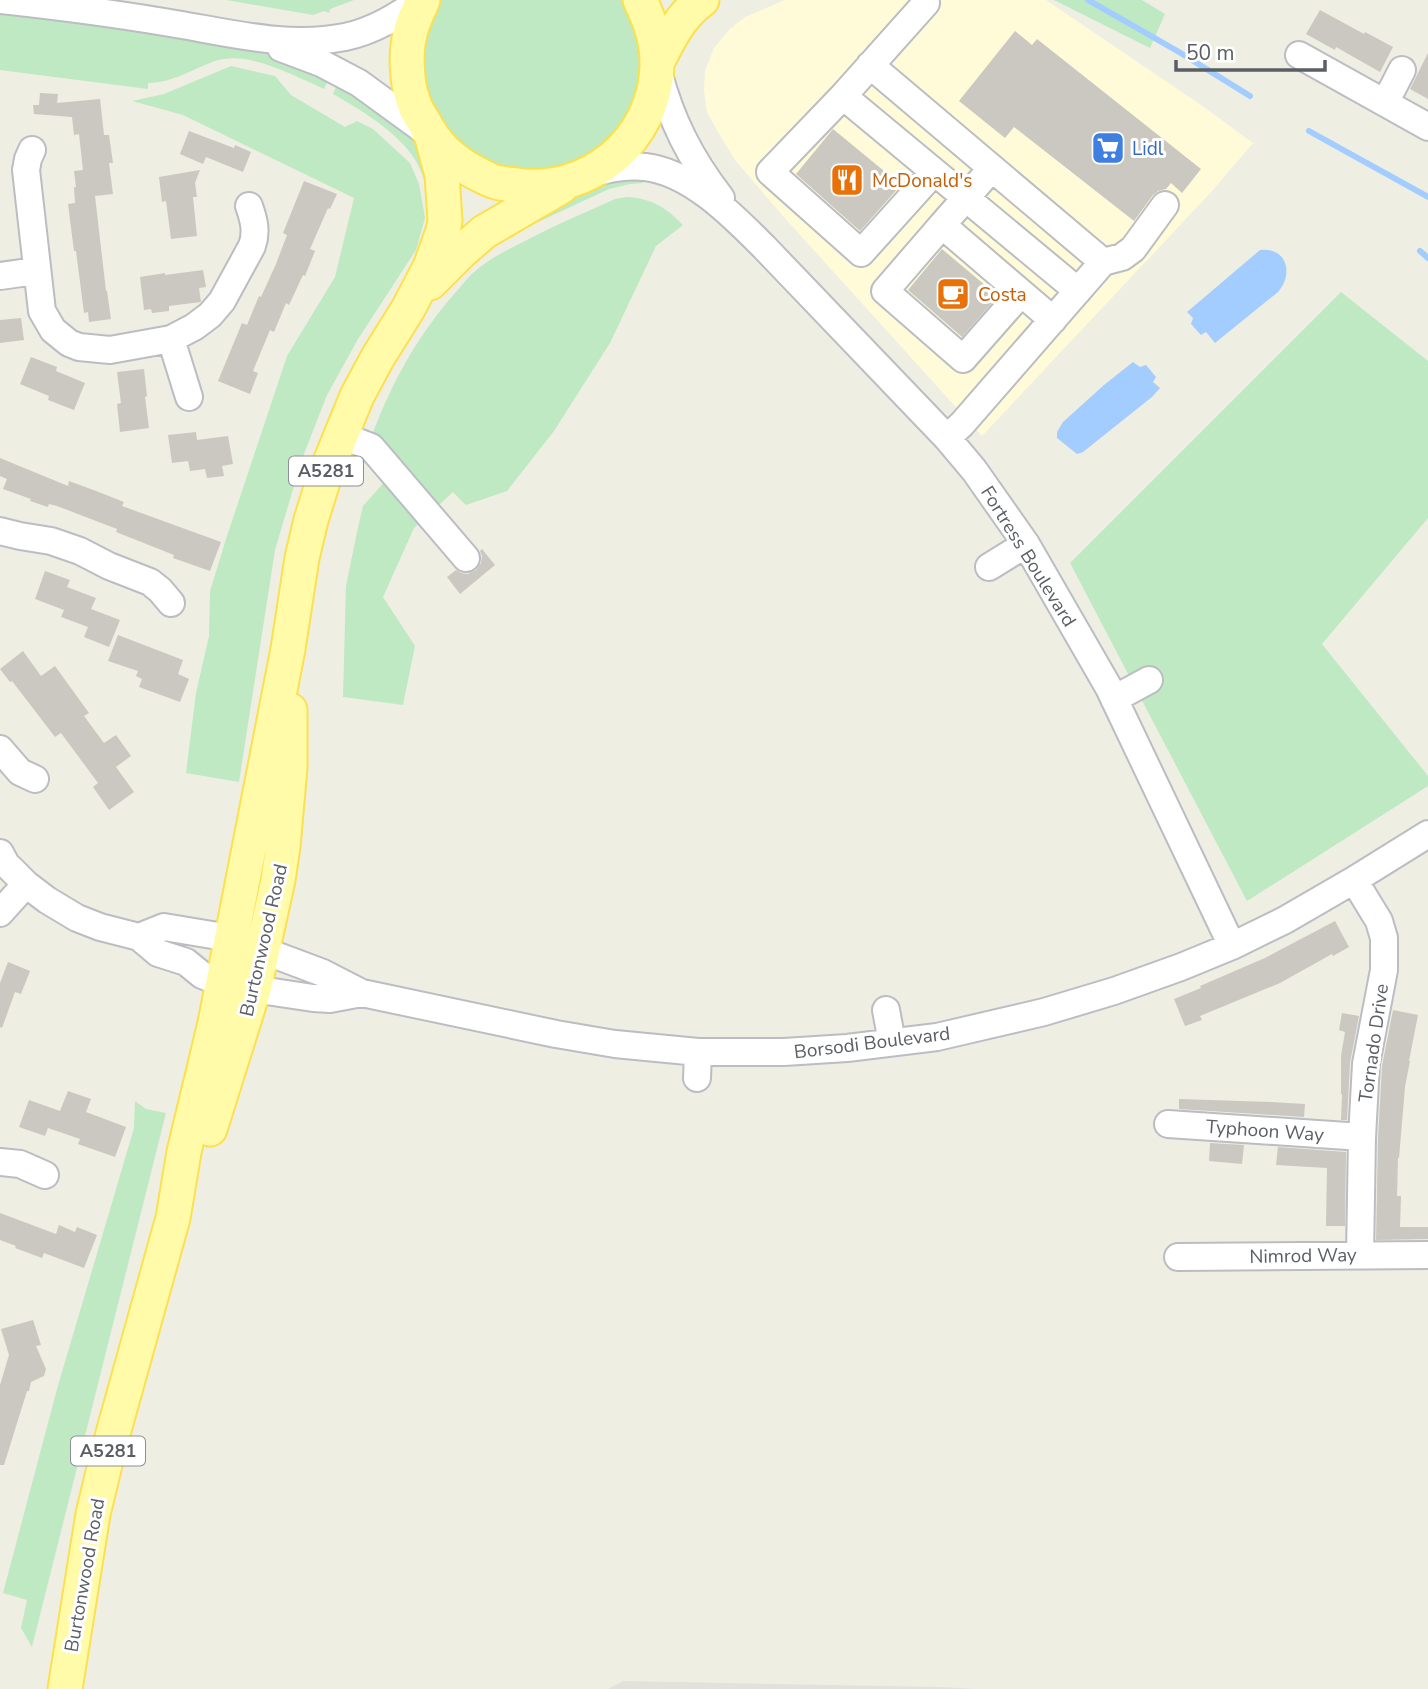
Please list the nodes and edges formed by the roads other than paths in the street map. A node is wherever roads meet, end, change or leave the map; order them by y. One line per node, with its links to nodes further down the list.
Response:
1 (0, 0): 6 (street)
2 (422, 0): 6 (street); 14 (main road, A5281)
3 (640, 0): 9 (main road, A5281)
4 (702, 0): 9 (main road, A5281)
5 (926, 3): 8 (street)
6 (249, 36): 14 (street)
7 (1299, 55): 12 (street)
8 (870, 65): 11 (street); 16 (street)
9 (657, 66): 17 (main road, A5281); 21 (street, Fortress Boulevard)
10 (1402, 70): 12 (street)
11 (843, 96): 18 (street); 18 (street)
12 (1385, 103): 13 (street)
13 (1428, 127)
14 (431, 136): 17 (main road, A5281); 28 (main road, Burtonwood Road / A5281)
15 (33, 148): 24 (street)
16 (992, 168): 18 (street); 23 (street)
17 (580, 177): 21 (street, Fortress Boulevard); 28 (main road, Burtonwood Road / A5281)
18 (949, 184): 22 (street); 26 (street)
19 (247, 204): 30 (street)
20 (1165, 205): 23 (street)
21 (743, 225): 33 (street, Fortress Boulevard)
22 (942, 225): 27 (street); 27 (street)
23 (1103, 262): 26 (street)
24 (36, 271): 25 (street); 30 (street)
25 (0, 275)
26 (1078, 291): 29 (street)
27 (1021, 293): 29 (street)
28 (408, 309): 32 (main road, Burtonwood Road / A5281)
29 (1053, 320): 33 (street)
30 (171, 339): 31 (street)
31 (189, 397)
32 (341, 435): 36 (street); 39 (main road, Burtonwood Road / A5281)
33 (947, 438): 35 (street, Fortress Boulevard)
34 (0, 531): 38 (street)
35 (1026, 544): 37 (street); 41 (street, Fortress Boulevard)
36 (466, 558)
37 (989, 567)
38 (172, 604)
39 (288, 649): 50 (main road, Burtonwood Road / A5281); 52 (main road, Burtonwood Road / A5281)
40 (1149, 680): 41 (street)
41 (1114, 699): 51 (street, Fortress Boulevard)
42 (0, 748): 43 (street)
43 (39, 781)
44 (1428, 834): 46 (street, Borsodi Boulevard)
45 (0, 853): 47 (street)
46 (1354, 880): 51 (street, Borsodi Boulevard); 58 (street, Tornado Drive)
47 (26, 884): 48 (street); 49 (street)
48 (0, 913)
49 (139, 937): 50 (street, Borsodi Boulevard); 53 (street, Borsodi Boulevard)
50 (230, 939): 52 (street, Borsodi Boulevard); 53 (main road, Burtonwood Road / A5281)
51 (1231, 946): 56 (street, Borsodi Boulevard)
52 (262, 951): 53 (main road, Burtonwood Road / A5281); 54 (street, Borsodi Boulevard)
53 (238, 986): 54 (street, Borsodi Boulevard); 64 (main road, Burtonwood Road / A5281)
54 (362, 993): 56 (street, Borsodi Boulevard)
55 (886, 1010): 56 (street)
56 (892, 1042)
57 (1168, 1124): 58 (street, Typhoon Way)
58 (1362, 1137): 61 (street, Tornado Drive)
59 (0, 1162): 60 (street)
60 (48, 1176)
61 (1360, 1255): 62 (street, Nimrod Way); 63 (street, Nimrod Way)
62 (1428, 1255)
63 (1178, 1257)
64 (65, 1689)

